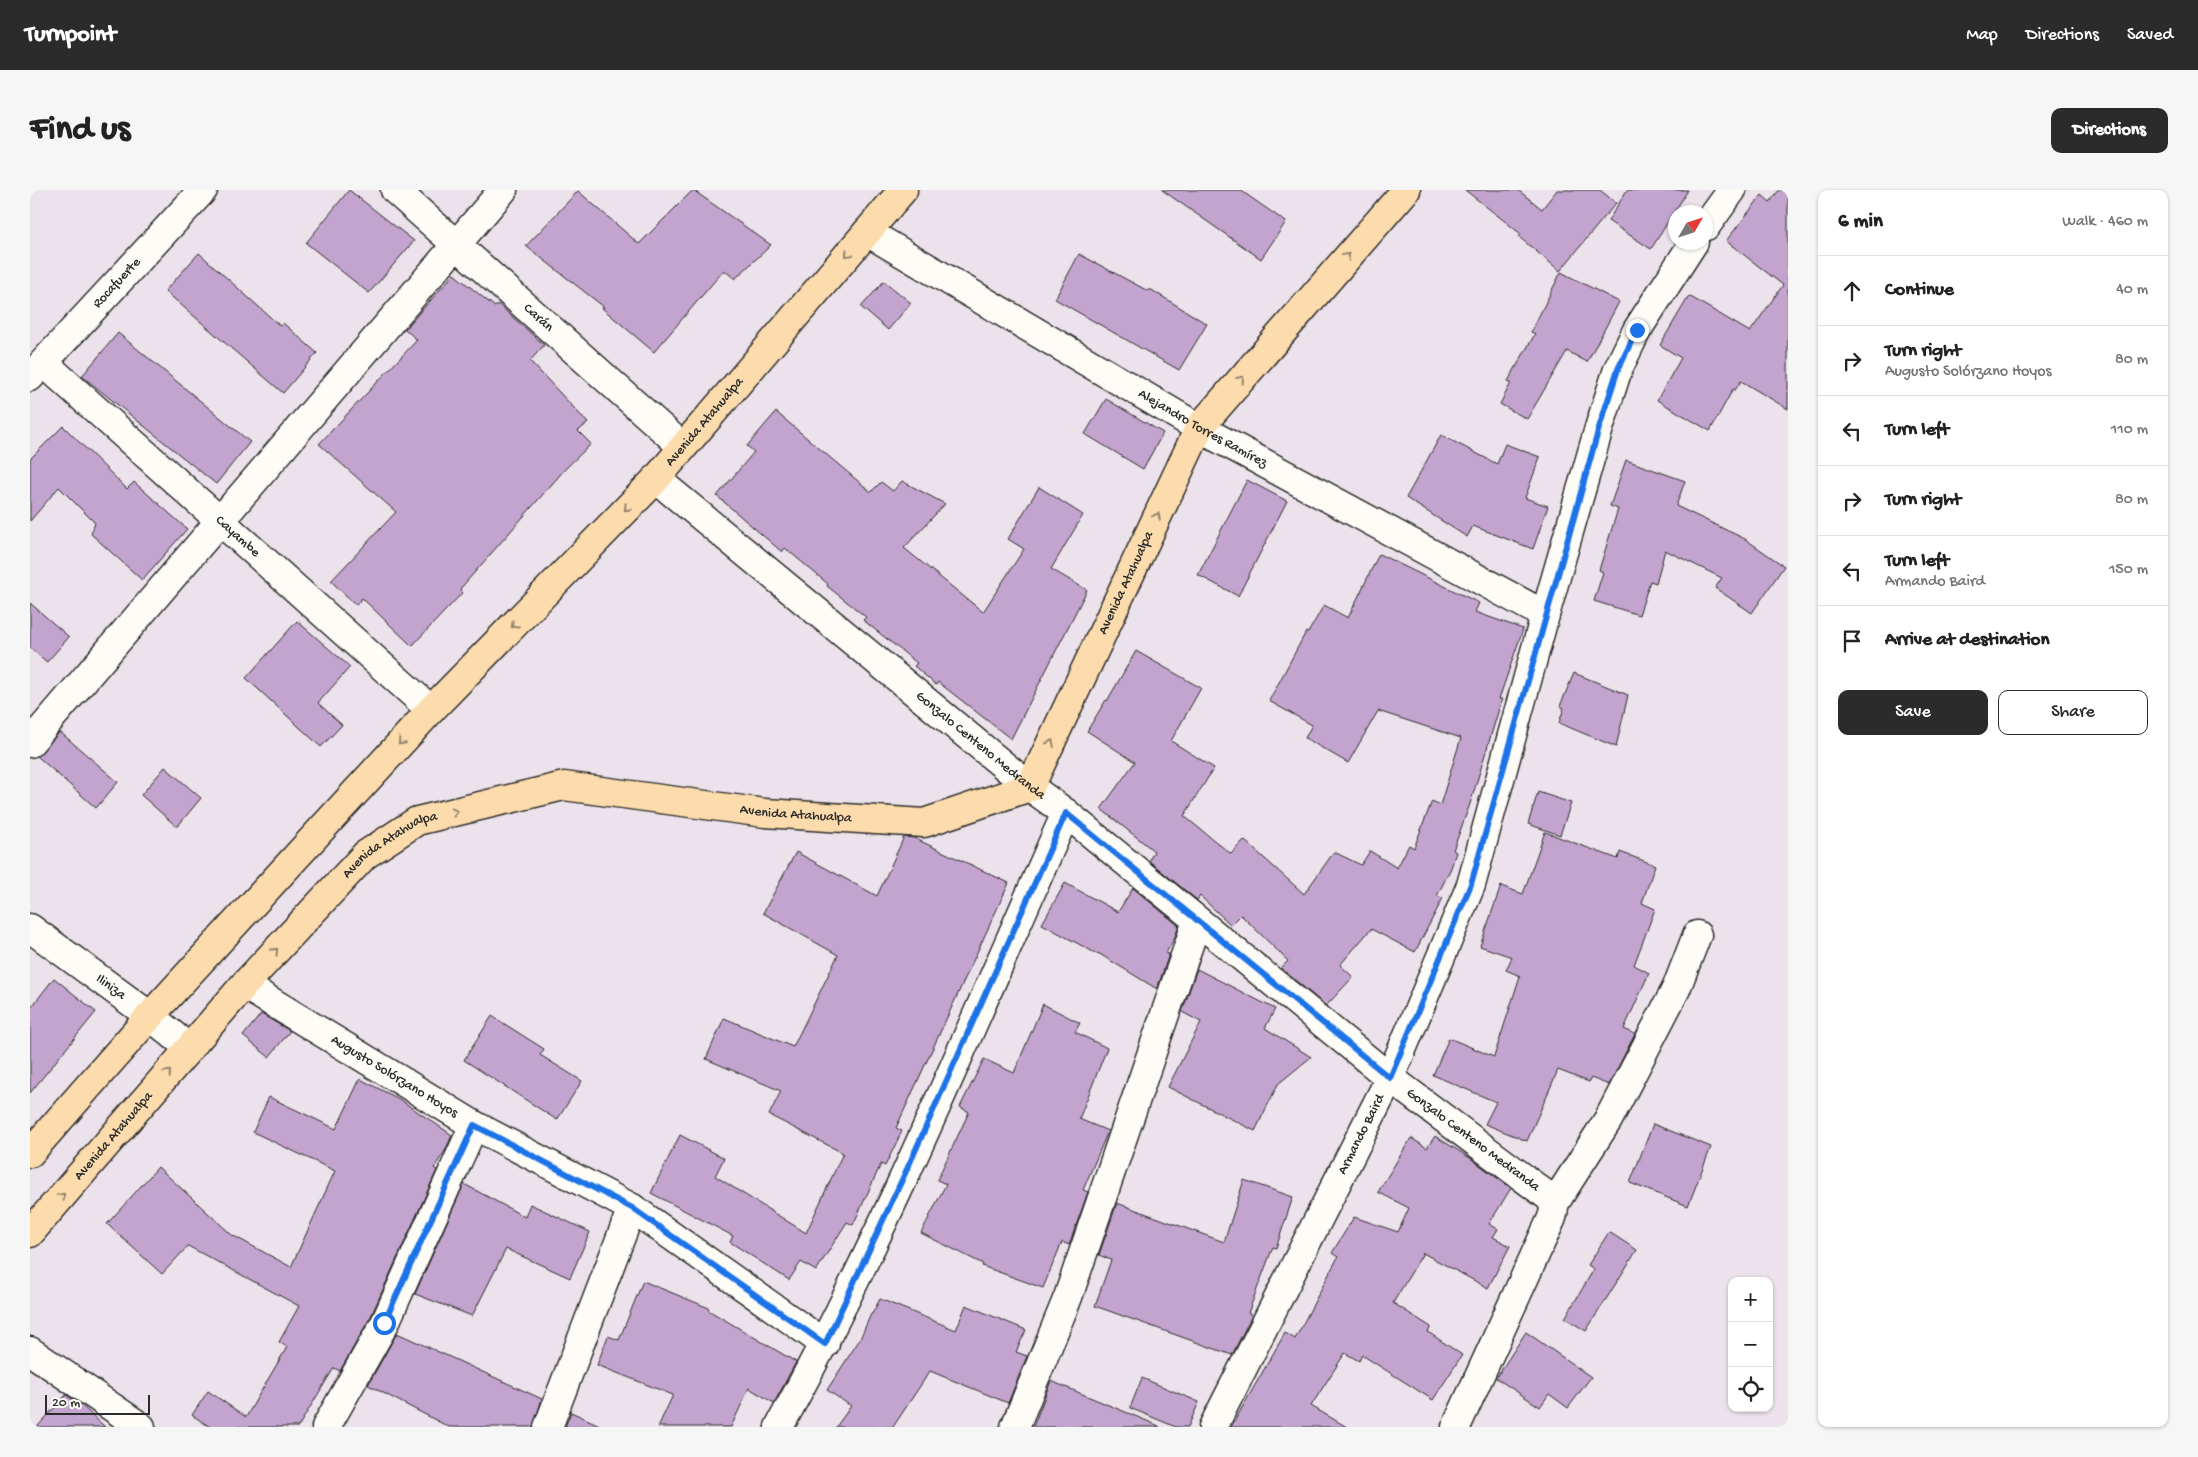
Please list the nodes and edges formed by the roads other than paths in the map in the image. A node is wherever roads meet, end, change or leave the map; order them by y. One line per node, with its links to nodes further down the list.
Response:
1 (203, 190): 11 (street, Rocafuerte)
2 (395, 190): 9 (street, Carán)
3 (503, 190): 9 (street)
4 (903, 190): 8 (highway, Avenida Atahualpa)
5 (1406, 190): 12 (highway, Avenida Atahualpa, one-way to 5)
6 (1732, 190): 7 (street)
7 (1713, 216)
8 (867, 232): 12 (street, Alejandro Torres Ramírez); 13 (highway, Avenida Atahualpa, one-way to 13)
9 (456, 244): 13 (street, Carán); 15 (street)
10 (1689, 250): 16 (street, Armando Baird)
11 (37, 370): 15 (street, Cayambe)
12 (1199, 428): 16 (street, Alejandro Torres Ramírez); 19 (highway, Avenida Atahualpa, one-way to 12)
13 (683, 448): 14 (highway, Avenida Atahualpa)
14 (656, 479): 17 (highway, Avenida Atahualpa, one-way to 17); 19 (street, Gonzalo Centeno Medranda)
15 (222, 521): 17 (street, Cayambe); 18 (street)
16 (1545, 615): 27 (street, Armando Baird)
17 (431, 710): 25 (highway, Avenida Atahualpa, one-way to 25)
18 (30, 743)
19 (1030, 787): 20 (street, Gonzalo Centeno Medranda); 24 (highway, Avenida Atahualpa, one-way to 19)
20 (1066, 813): 21 (street, Gonzalo Centeno Medranda); 33 (street)
21 (1197, 922): 27 (street, Gonzalo Centeno Medranda); 39 (street)
22 (30, 928): 25 (street, Iliniza)
23 (1697, 935): 31 (street)
24 (244, 985): 26 (highway, Avenida Atahualpa); 28 (street, Augusto Solórzano Hoyos)
25 (150, 1016): 26 (street, Iliniza); 29 (highway, Avenida Atahualpa)
26 (189, 1048): 32 (highway, Avenida Atahualpa, one-way to 26)
27 (1390, 1078): 31 (street, Gonzalo Centeno Medranda); 40 (street, Armando Baird)
28 (474, 1125): 30 (street, Augusto Solórzano Hoyos); 36 (street)
29 (30, 1153)
30 (632, 1208): 33 (street, Augusto Solórzano Hoyos); 37 (street)
31 (1553, 1212): 41 (street)
32 (30, 1233)
33 (825, 1344): 38 (street)
34 (30, 1351): 35 (street)
35 (141, 1427)
36 (326, 1427)
37 (548, 1427)
38 (780, 1427)
39 (1016, 1427)
40 (1213, 1427)
41 (1456, 1427)

